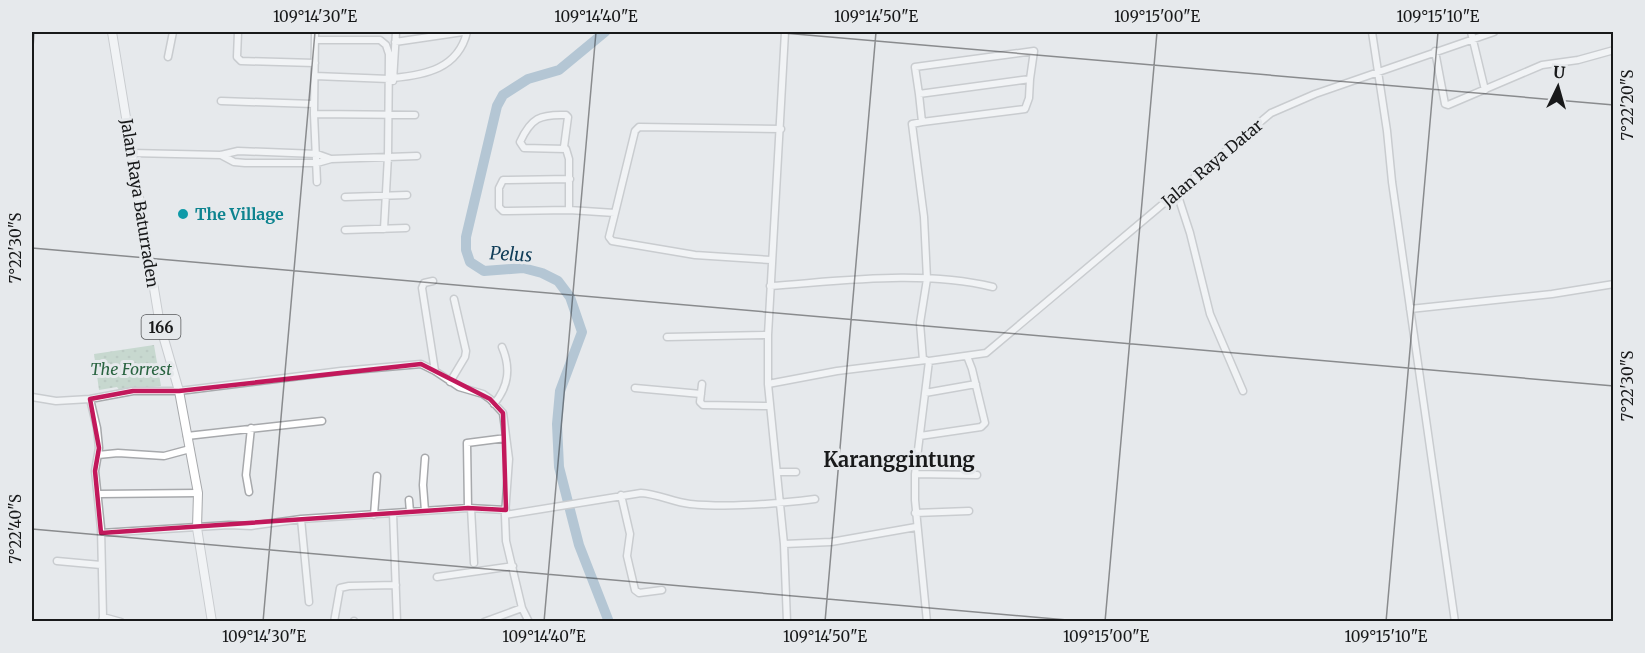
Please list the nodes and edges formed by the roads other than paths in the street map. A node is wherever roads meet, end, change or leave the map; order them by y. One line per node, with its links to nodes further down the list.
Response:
1 (112, 32): 33 (main road, Jalan Raya Baturraden / 166)
2 (173, 32): 16 (street)
3 (238, 32): 17 (street)
4 (315, 32): 12 (street)
5 (320, 32): 12 (street)
6 (396, 32): 13 (street)
7 (465, 32): 13 (street); 20 (street)
8 (785, 32): 30 (street)
9 (1372, 32): 18 (street)
10 (1494, 32): 11 (street, Jalan Raya Datar)
11 (1472, 35): 15 (street, Jalan Raya Datar); 22 (street)
12 (318, 40): 17 (street); 20 (street)
13 (395, 42): 20 (street)
14 (1614, 50): 22 (street)
15 (1435, 51): 18 (street, Jalan Raya Datar); 22 (street)
16 (168, 57)
17 (315, 63): 19 (street)
18 (1379, 70): 43 (street, Jalan Raya Datar); 59 (street)
19 (315, 76): 20 (street); 25 (street)
20 (391, 79): 27 (street)
21 (1030, 79): 23 (street); 23 (street); 29 (street)
22 (1485, 90)
23 (919, 94): 29 (street)
24 (221, 101): 25 (street)
25 (314, 104): 26 (street)
26 (314, 114): 27 (street); 34 (street)
27 (389, 114): 28 (street); 36 (street)
28 (415, 115)
29 (922, 122): 53 (street)
30 (781, 129): 48 (street); 52 (street)
31 (564, 147): 31 (street); 41 (street)
32 (243, 151): 34 (street); 35 (street); 39 (street)
33 (131, 153): 35 (street); 71 (main road, Jalan Raya Baturraden / 166)
34 (317, 154): 38 (street); 40 (street)
35 (221, 155): 39 (street)
36 (388, 156): 37 (street); 38 (street); 45 (street)
37 (417, 156)
38 (331, 159): 40 (street)
39 (243, 162): 40 (street)
40 (317, 163): 42 (street)
41 (570, 179): 47 (street); 47 (street)
42 (317, 182)
43 (1177, 193): 63 (street, Jalan Raya Datar); 72 (street)
44 (407, 195): 45 (street)
45 (385, 196): 46 (street); 50 (street)
46 (345, 197)
47 (569, 210): 48 (street)
48 (615, 213): 52 (street)
49 (406, 228): 50 (street)
50 (384, 229): 51 (street)
51 (345, 230)
52 (771, 260): 56 (street)
53 (927, 279): 56 (street); 57 (street); 64 (street)
54 (433, 281): 65 (street)
55 (1614, 284): 59 (street)
56 (770, 286): 60 (street)
57 (993, 287)
58 (454, 299): 66 (street)
59 (1410, 309): 131 (street)
60 (768, 334): 61 (street); 68 (street)
61 (667, 337)
62 (502, 347): 77 (street)
63 (967, 356): 64 (street, Jalan Raya Datar); 69 (street)
64 (926, 360): 68 (street, Jalan Raya Datar); 73 (street)
65 (435, 371): 66 (street); 71 (street)
66 (450, 382): 77 (street)
67 (702, 384): 74 (street)
68 (768, 384): 78 (street)
69 (976, 384): 73 (street); 82 (street)
70 (635, 388): 74 (street)
71 (179, 391): 76 (street); 81 (main road, Jalan Raya Baturraden / 166)
72 (1243, 391)
73 (925, 393): 82 (street)
74 (701, 394): 78 (street)
75 (32, 397): 76 (street)
76 (90, 399): 85 (street)
77 (494, 405): 83 (street)
78 (770, 406): 87 (street)
79 (322, 421): 80 (street)
80 (251, 428): 81 (street); 92 (street)
81 (188, 436): 84 (main road, Jalan Raya Baturraden / 166)
82 (920, 436): 89 (street)
83 (506, 438): 99 (street); 103 (street)
84 (190, 449): 85 (street); 93 (main road, Jalan Raya Baturraden / 166)
85 (98, 455): 94 (street)
86 (425, 458): 100 (street)
87 (778, 472): 88 (street); 98 (street)
88 (796, 472)
89 (915, 474): 90 (street); 105 (street)
90 (977, 475)
91 (376, 476): 106 (street)
92 (249, 492)
93 (198, 493): 94 (street); 109 (main road, Jalan Raya Baturraden / 166)
94 (99, 494): 110 (street)
95 (621, 495): 98 (street); 103 (street); 118 (street)
96 (815, 499): 98 (street)
97 (409, 500): 102 (street)
98 (781, 503): 111 (street)
99 (469, 508): 100 (street); 103 (street); 113 (street)
100 (425, 511): 102 (street)
101 (969, 511): 105 (street)
102 (410, 512): 104 (street)
103 (505, 512): 115 (street)
104 (393, 513): 106 (street); 117 (street)
105 (915, 513): 108 (street)
106 (374, 514): 107 (street)
107 (301, 519): 109 (street); 119 (street)
108 (916, 527): 111 (street); 130 (street)
109 (197, 528): 110 (street); 124 (main road, Jalan Raya Baturraden / 166)
110 (101, 533): 114 (street)
111 (784, 544): 129 (street)
112 (57, 561): 114 (street)
113 (474, 563)
114 (101, 566): 121 (street)
115 (507, 568): 116 (street); 120 (street)
116 (437, 577)
117 (396, 585): 125 (street); 126 (street)
118 (662, 590)
119 (309, 602)
120 (520, 609): 122 (street); 128 (street)
121 (102, 619): 123 (street)
122 (496, 619): 127 (street)
123 (121, 621)
124 (212, 621)
125 (334, 621)
126 (397, 621)
127 (484, 621)
128 (529, 621)
129 (787, 621)
130 (927, 621)
131 (1455, 621)

